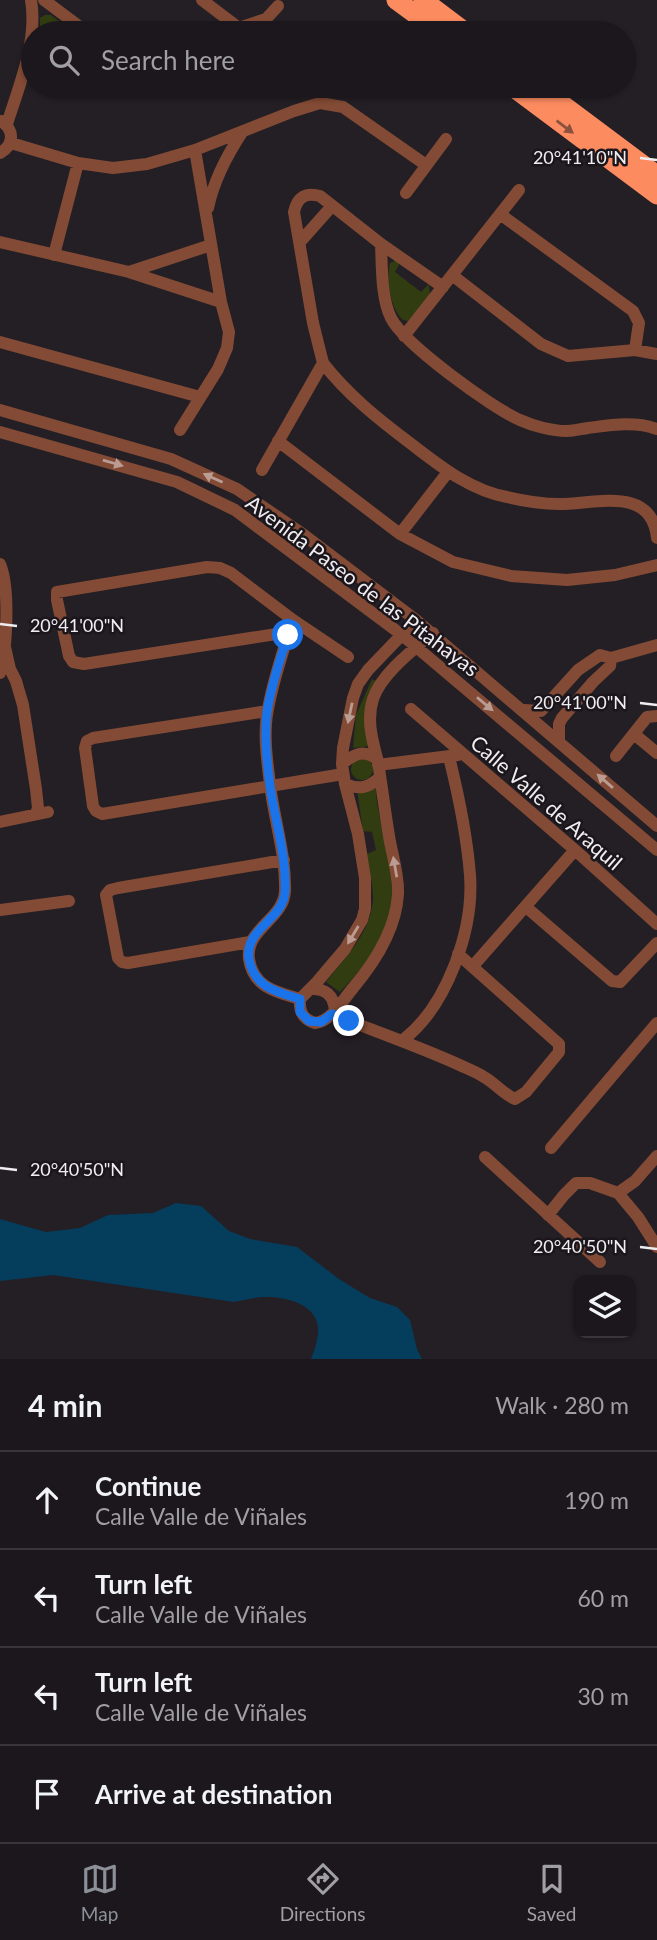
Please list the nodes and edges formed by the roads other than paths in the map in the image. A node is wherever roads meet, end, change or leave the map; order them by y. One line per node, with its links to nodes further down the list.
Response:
1 (31, 0): 7 (street)
2 (44, 0): 8 (street)
3 (202, 0): 9 (street)
4 (396, 0): 11 (highway)
5 (423, 0): 12 (highway)
6 (278, 6): 10 (street)
7 (32, 21)
8 (72, 21)
9 (230, 21)
10 (261, 21)
11 (424, 21)
12 (451, 21)
13 (21, 74): 16 (street)
14 (527, 98): 27 (highway, one-way to 27)
15 (554, 98): 24 (highway)
16 (3, 122): 19 (street)
17 (243, 131): 20 (street); 23 (street); 30 (street)
18 (446, 139): 23 (street)
19 (11, 143): 21 (street); 22 (street)
20 (195, 150): 22 (street); 30 (street)
21 (0, 153)
22 (78, 163): 35 (street)
23 (426, 165): 26 (street)
24 (657, 175)
25 (519, 190): 29 (street)
26 (405, 193)
27 (657, 195)
28 (332, 206): 32 (street); 32 (street); 33 (street)
29 (500, 214): 37 (street); 42 (street)
30 (206, 215): 34 (street)
31 (0, 242): 35 (street)
32 (300, 242): 44 (street)
33 (381, 244): 38 (street); 40 (street)
34 (211, 245): 36 (street); 39 (street)
35 (54, 255): 36 (street)
36 (129, 272): 39 (street)
37 (452, 275): 38 (street); 42 (street)
38 (443, 287): 40 (street)
39 (221, 302): 45 (street)
40 (404, 336): 47 (street)
41 (0, 342): 45 (street)
42 (635, 350): 43 (street)
43 (657, 354)
44 (323, 363): 51 (street); 54 (street)
45 (200, 397): 48 (street)
46 (0, 410): 50 (street, Avenida Paseo de las Pitahayas)
47 (657, 429)
48 (180, 430)
49 (0, 432): 52 (street, Avenida Paseo de las Pitahayas)
50 (87, 434): 52 (street); 59 (street, Avenida Paseo de las Pitahayas, one-way to 50)
51 (278, 442): 53 (street); 55 (street)
52 (82, 454): 62 (street, Avenida Paseo de las Pitahayas, one-way to 62)
53 (262, 470)
54 (448, 472): 55 (street); 56 (street)
55 (400, 534): 58 (street)
56 (657, 538)
57 (0, 564): 64 (street)
58 (657, 565)
59 (416, 620): 61 (street, Avenida Paseo de las Pitahayas); 62 (street)
60 (291, 626): 60 (street); 66 (street); 75 (street)
61 (433, 633): 65 (street); 74 (street, Avenida Paseo de las Pitahayas)
62 (402, 635): 65 (street, Avenida Paseo de las Pitahayas); 68 (street)
63 (657, 645): 67 (street)
64 (5, 647): 70 (street); 85 (street)
65 (417, 647): 72 (street); 88 (street, Avenida Paseo de las Pitahayas, one-way to 88)
66 (348, 657)
67 (611, 658): 69 (street); 71 (street)
68 (368, 670): 72 (street); 83 (street, one-way to 83)
69 (578, 670): 71 (street); 74 (street)
70 (0, 673)
71 (593, 682): 78 (street)
72 (381, 683): 82 (street)
73 (411, 709): 80 (street, Calle Valle de Araquil)
74 (524, 710): 78 (street, Avenida Paseo de las Pitahayas)
75 (267, 711): 84 (street); 84 (street)
76 (657, 716): 77 (street)
77 (634, 734): 79 (street); 81 (street)
78 (559, 742): 86 (street, Avenida Paseo de las Pitahayas, one-way to 78)
79 (657, 753)
80 (455, 755): 82 (street); 87 (street, Calle Valle de Araquil); 96 (street)
81 (616, 755)
82 (378, 767): 83 (street); 83 (street); 100 (street, one-way to 82)
83 (344, 774): 84 (street); 98 (street, one-way to 98)
84 (270, 786): 89 (street)
85 (0, 822)
86 (657, 826)
87 (575, 850): 91 (street); 93 (street, Calle Valle de Araquil)
88 (657, 850)
89 (284, 860): 94 (street); 94 (street)
90 (69, 901): 92 (street)
91 (526, 907): 95 (street); 97 (street)
92 (0, 910)
93 (657, 924)
94 (250, 942): 99 (street)
95 (657, 943)
96 (458, 954): 97 (street); 102 (street)
97 (473, 966): 102 (street)
98 (310, 989): 99 (street); 100 (street)
99 (300, 999): 100 (street)
100 (333, 1012): 102 (street)
101 (657, 1023): 103 (street)
102 (403, 1040)
103 (551, 1148)
104 (657, 1156): 106 (street)
105 (485, 1157): 107 (street)
106 (618, 1193): 107 (street); 108 (street)
107 (548, 1215): 109 (street)
108 (657, 1247)
109 (600, 1262)

